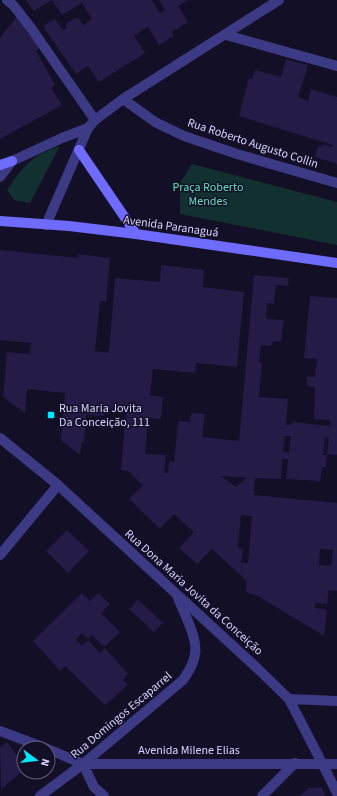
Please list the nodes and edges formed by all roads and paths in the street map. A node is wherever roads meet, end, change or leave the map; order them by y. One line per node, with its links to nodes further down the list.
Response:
1 (7, 0): 6 (street)
2 (279, 0): 3 (street)
3 (226, 35): 4 (street); 5 (street)
4 (337, 66)
5 (123, 99): 6 (street); 11 (street, Rua Roberto Augusto Collin)
6 (91, 124): 7 (street); 8 (street)
7 (79, 150): 13 (street); 14 (main road)
8 (12, 162): 9 (main road); 10 (street)
9 (0, 165)
10 (0, 177)
11 (337, 183)
12 (0, 221): 13 (main road, Avenida Paranaguá)
13 (46, 225): 14 (main road, Avenida Paranaguá)
14 (136, 234): 15 (main road, Avenida Paranaguá)
15 (337, 263)
16 (0, 438): 17 (street, Rua Dona Maria Jovita da Conceição)
17 (58, 485): 18 (street); 19 (street, Rua Dona Maria Jovita da Conceição)
18 (0, 555)
19 (177, 596): 20 (street, Rua Dona Maria Jovita da Conceição); 27 (street, Rua Domingos Escaparrel)
20 (289, 699): 21 (street); 26 (street, Rua Dona Maria Jovita da Conceição)
21 (337, 702)
22 (0, 731): 23 (street)
23 (24, 740)
24 (56, 752): 27 (street, Avenida Milene Elias)
25 (295, 763): 26 (street, Avenida Milene Elias); 27 (street, Avenida Milene Elias); 32 (street)
26 (322, 763): 28 (street, Avenida Milene Elias); 29 (street, Rua Dona Maria Jovita da Conceição)
27 (83, 764): 30 (street, Rua Domingos Escaparrel); 31 (street)
28 (337, 764)
29 (337, 793)
30 (40, 796)
31 (104, 796)
32 (262, 796)

